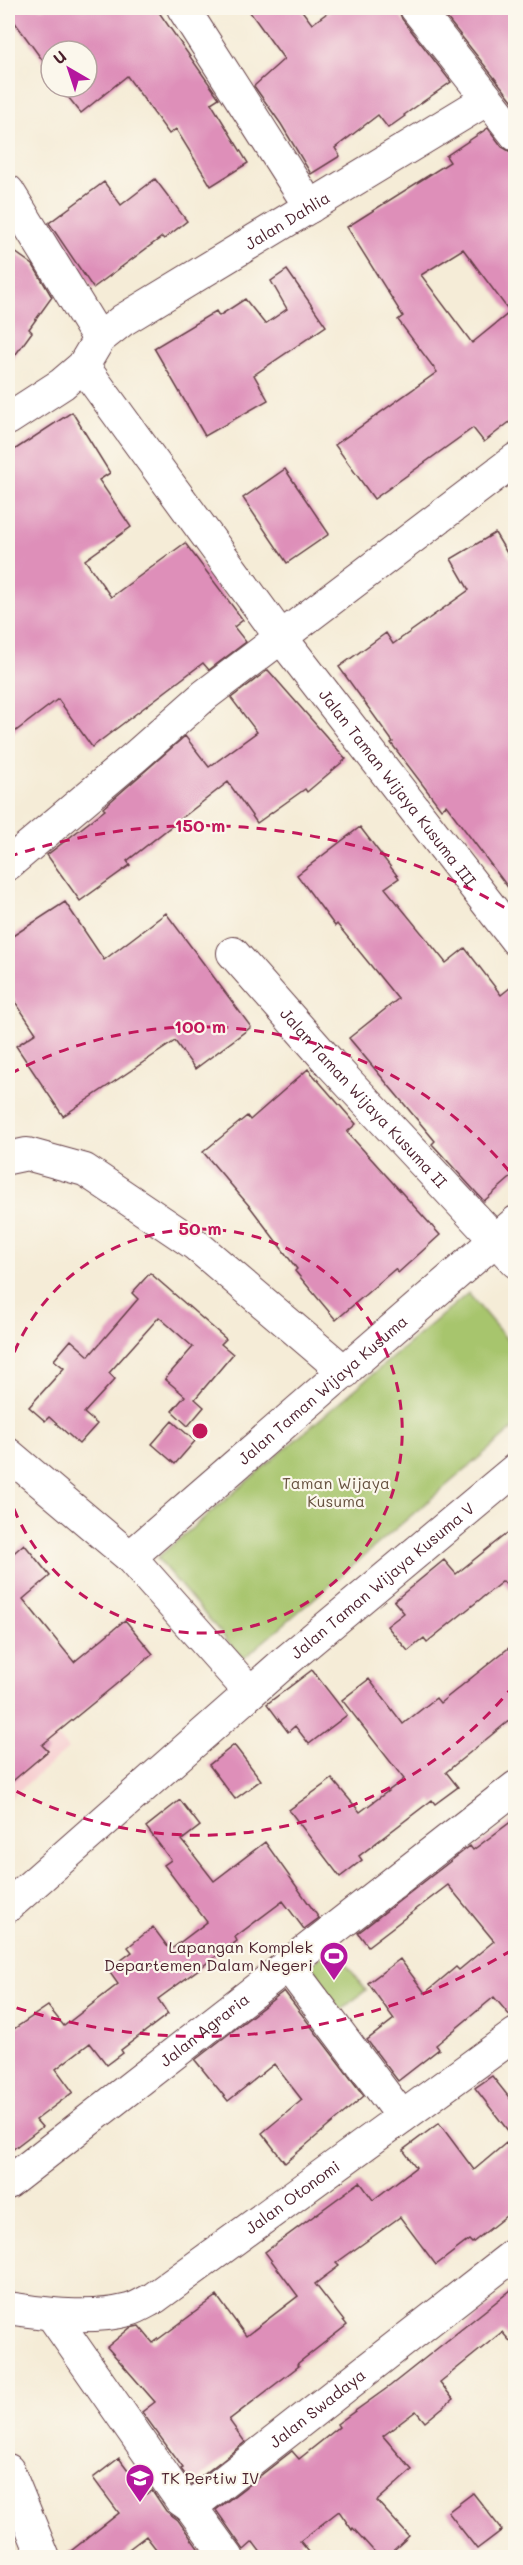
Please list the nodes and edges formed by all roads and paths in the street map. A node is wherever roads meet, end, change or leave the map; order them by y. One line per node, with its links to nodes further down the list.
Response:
1 (183, 8): 6 (street)
2 (417, 8): 3 (street)
3 (486, 100): 4 (street); 6 (street, Jalan Dahlia)
4 (516, 135)
5 (8, 191): 7 (street)
6 (310, 207): 7 (street, Jalan Dahlia)
7 (99, 339): 8 (street, Jalan Dahlia)
8 (83, 366): 9 (street, Jalan Dahlia); 11 (street, Jalan Taman Wijaya Kusuma III)
9 (8, 418)
10 (516, 459): 11 (street)
11 (280, 636): 12 (street); 13 (street, Jalan Taman Wijaya Kusuma III)
12 (8, 864)
13 (516, 940)
14 (233, 953): 16 (street, Jalan Taman Wijaya Kusuma II)
15 (8, 1158): 17 (street)
16 (509, 1241): 17 (street, Jalan Taman Wijaya Kusuma)
17 (345, 1372): 20 (street, Jalan Taman Wijaya Kusuma)
18 (8, 1454): 20 (street)
19 (516, 1470): 21 (street, Jalan Taman Wijaya Kusuma V)
20 (130, 1557): 21 (street)
21 (250, 1692): 23 (street, Jalan Taman Wijaya Kusuma V)
22 (516, 1788): 24 (street, Jalan Agraria)
23 (8, 1906)
24 (287, 1964): 26 (street); 27 (street, Jalan Agraria)
25 (516, 2034): 26 (street, Jalan Otonomi)
26 (402, 2117): 30 (street, Jalan Otonomi)
27 (8, 2183)
28 (516, 2253): 32 (street, Jalan Swadaya)
29 (8, 2308): 30 (street, Jalan Otonomi)
30 (52, 2315): 32 (street)
31 (8, 2470): 33 (street)
32 (191, 2507): 34 (street)
33 (44, 2558)
34 (228, 2558)

